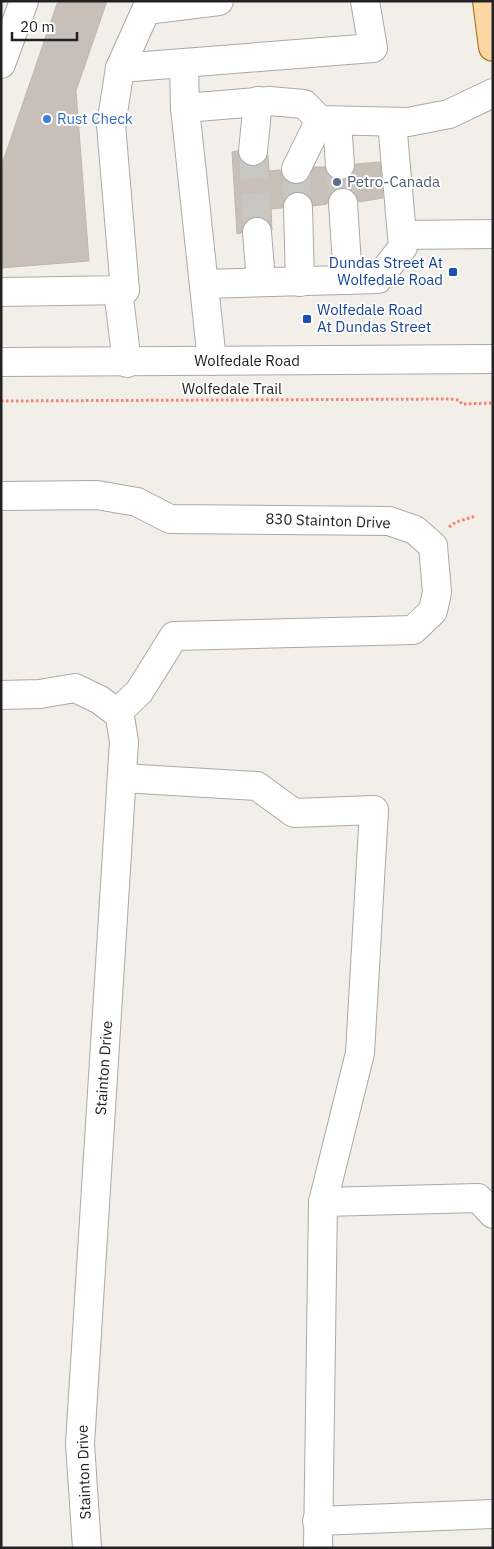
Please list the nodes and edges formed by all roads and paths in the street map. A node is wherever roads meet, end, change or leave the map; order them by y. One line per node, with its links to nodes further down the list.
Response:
1 (24, 1): 7 (street)
2 (218, 1): 8 (street)
3 (365, 1): 6 (street)
4 (487, 1): 5 (main road)
5 (493, 47)
6 (184, 63): 8 (street); 11 (street)
7 (1, 64)
8 (120, 68): 26 (street)
9 (493, 93): 13 (street)
10 (258, 101): 11 (street); 12 (street); 14 (street)
11 (185, 108): 25 (street)
12 (329, 121): 13 (street); 15 (street); 16 (street)
13 (392, 122): 21 (street)
14 (252, 150)
15 (340, 166)
16 (296, 169)
17 (343, 203): 22 (street)
18 (298, 207): 24 (street)
19 (257, 232): 23 (street)
20 (493, 234): 21 (street)
21 (402, 235): 22 (street)
22 (348, 280): 24 (street)
23 (261, 282): 24 (street); 25 (street)
24 (300, 282)
25 (204, 284): 29 (street)
26 (118, 290): 27 (street); 31 (street)
27 (1, 292)
28 (493, 359): 29 (street, Wolfedale Road)
29 (212, 361): 31 (street, Wolfedale Road)
30 (1, 362): 31 (street, Wolfedale Road)
31 (127, 363)
32 (1, 401): 33 (path, Wolfedale Trail)
33 (493, 403)
34 (1, 496): 36 (street, 830 Stainton Drive)
35 (1, 695): 36 (street)
36 (117, 713): 37 (street, Stainton Drive)
37 (122, 778): 38 (street); 42 (street, Stainton Drive)
38 (323, 1202): 39 (street); 41 (street)
39 (493, 1214)
40 (493, 1514): 41 (street)
41 (317, 1521): 43 (street)
42 (87, 1548)
43 (318, 1548)

